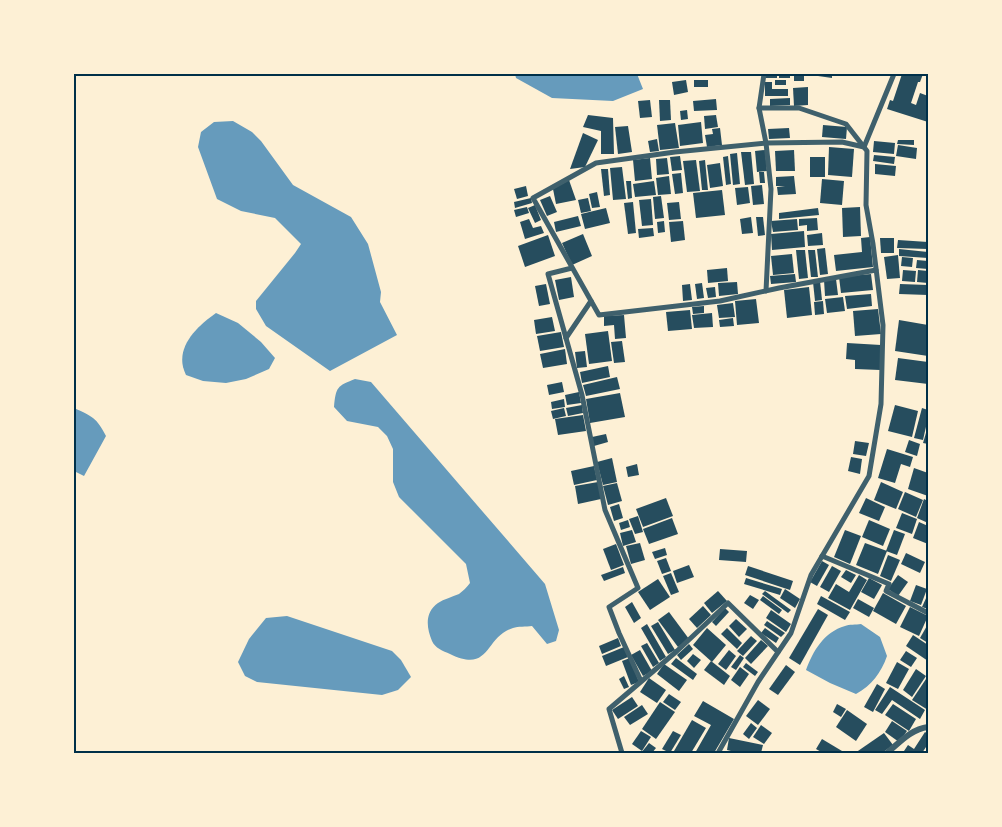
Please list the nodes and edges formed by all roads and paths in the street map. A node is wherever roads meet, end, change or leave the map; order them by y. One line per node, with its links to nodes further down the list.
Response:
1 (764, 74): 3 (street)
2 (894, 74): 5 (street)
3 (759, 108): 4 (street); 5 (street)
4 (766, 143): 5 (street); 6 (street); 8 (street)
5 (864, 147): 7 (street)
6 (572, 268): 9 (street); 10 (street)
7 (876, 270): 8 (street); 11 (street)
8 (766, 291): 9 (street)
9 (591, 301): 10 (street)
10 (566, 338): 14 (street)
11 (822, 556): 12 (street); 13 (street)
12 (928, 612)
13 (778, 652): 14 (street); 17 (street)
14 (642, 681): 16 (street)
15 (928, 727): 18 (street)
16 (622, 753)
17 (718, 753)
18 (887, 753)

